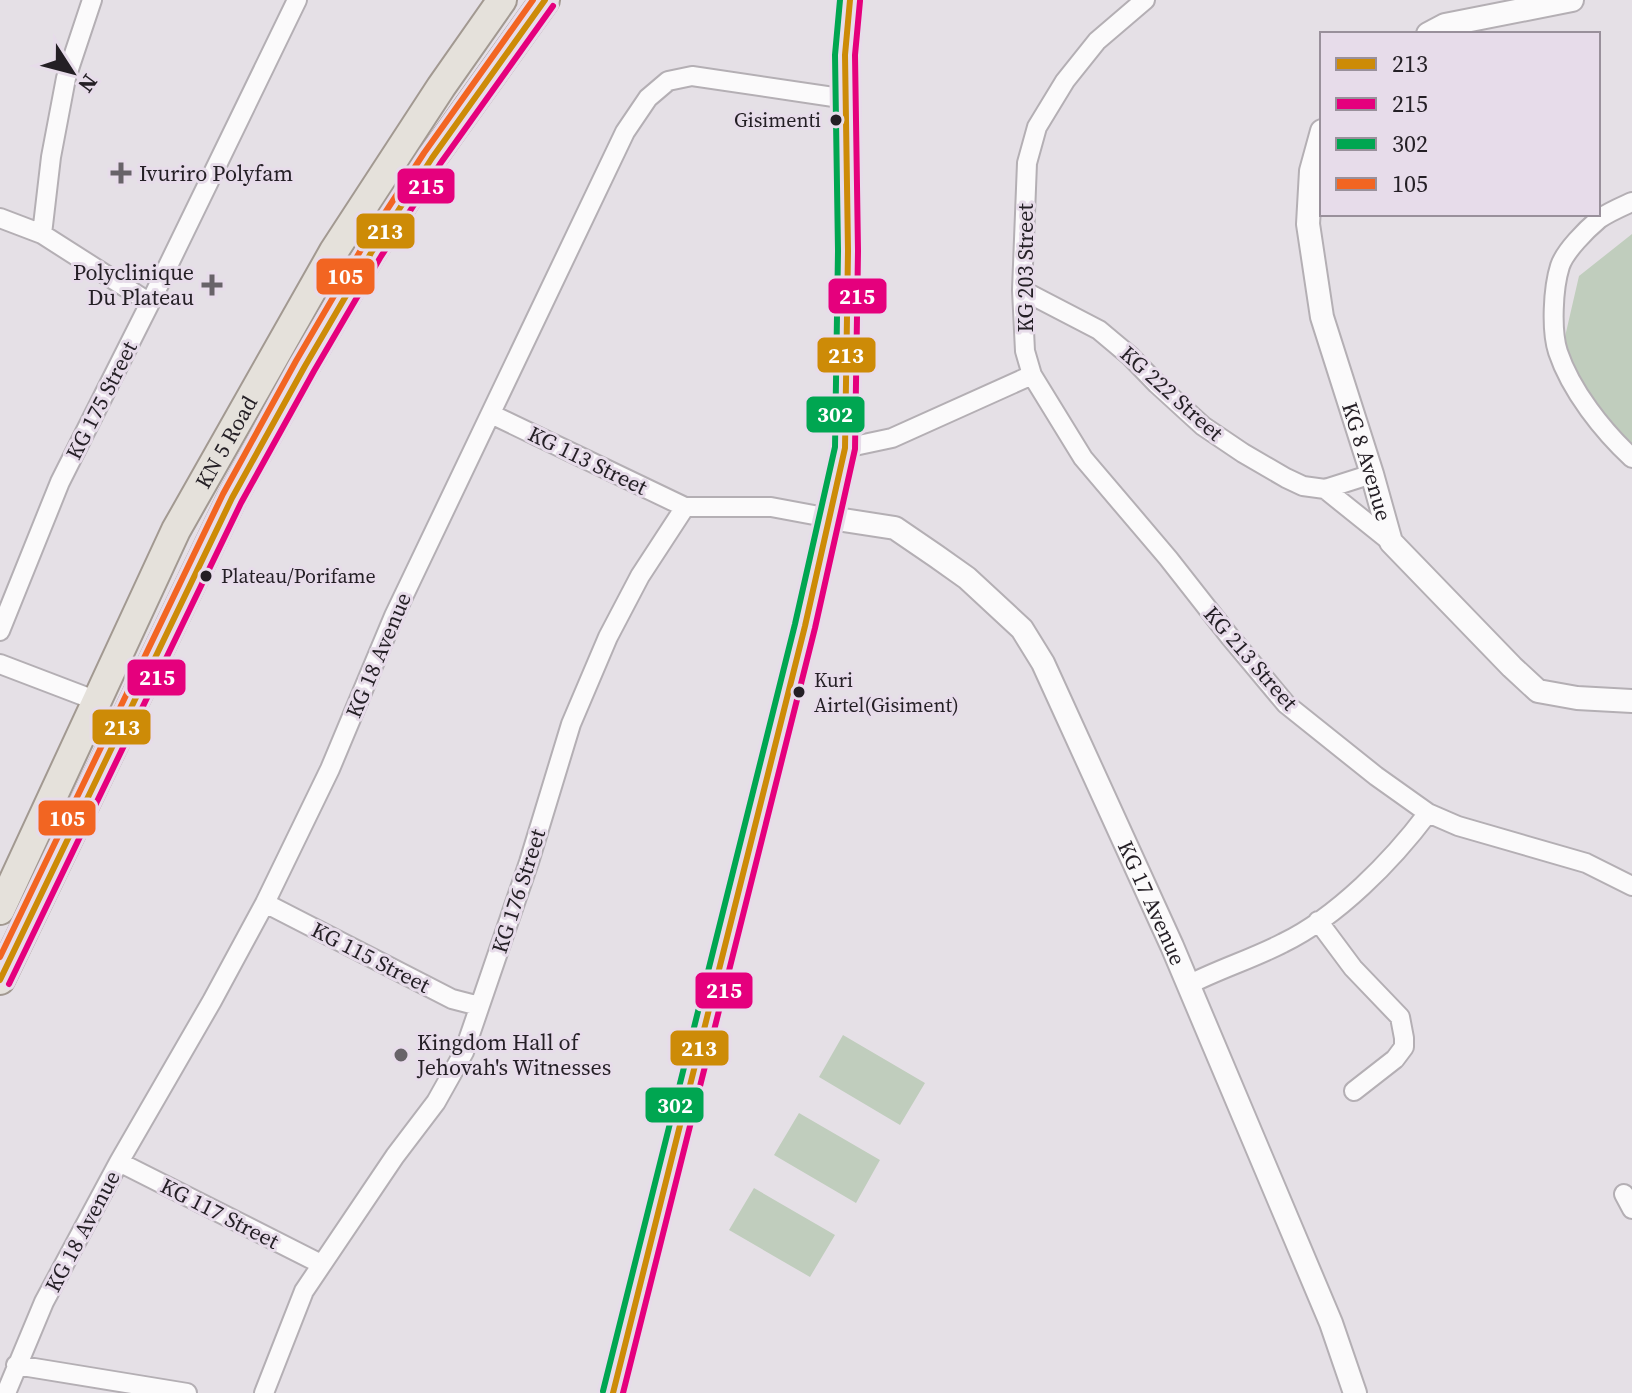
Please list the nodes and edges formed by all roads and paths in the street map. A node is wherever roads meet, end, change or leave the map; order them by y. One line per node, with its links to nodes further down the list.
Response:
1 (92, 0): 13 (street)
2 (297, 0): 15 (street, KG 175 Street)
3 (502, 0): 27 (main road, KN 5 Road)
4 (545, 0): 34 (main road, KN 5 Road)
5 (850, 0): 9 (main road)
6 (1145, 0): 14 (street, KG 203 Street)
7 (1572, 0): 8 (street)
8 (1432, 32)
9 (847, 99): 17 (street, KG 18 Avenue); 18 (main road)
10 (1320, 138): 20 (street, KG 8 Avenue)
11 (1632, 202): 19 (street)
12 (0, 218): 13 (street)
13 (42, 234): 15 (street)
14 (1022, 290): 16 (street, KG 203 Street); 21 (street, KG 222 Street)
15 (150, 303): 25 (street, KG 175 Street)
16 (1032, 375): 18 (street); 29 (street, KG 213 Street)
17 (491, 414): 22 (street, KG 113 Street); 31 (street, KG 18 Avenue)
18 (845, 448): 23 (main road)
19 (1632, 458)
20 (1372, 474): 21 (street); 24 (street, KG 8 Avenue)
21 (1325, 489): 24 (street, KG 222 Street)
22 (685, 507): 23 (street); 36 (street, KG 176 Street)
23 (830, 518): 35 (street, KG 17 Avenue); 44 (main road)
24 (1391, 542): 28 (street, KG 8 Avenue)
25 (0, 631)
26 (0, 664): 27 (street)
27 (97, 701): 32 (main road, KN 5 Road)
28 (1632, 701)
29 (1428, 813): 30 (street, KG 213 Street); 33 (street)
30 (1632, 886)
31 (265, 903): 36 (street, KG 115 Street); 38 (street, KG 18 Avenue)
32 (0, 910)
33 (1318, 921): 35 (street); 37 (street)
34 (0, 980)
35 (1188, 985): 45 (street, KG 17 Avenue)
36 (479, 1006): 39 (street, KG 176 Street)
37 (1354, 1091)
38 (119, 1162): 39 (street, KG 117 Street); 40 (street, KG 18 Avenue)
39 (321, 1264): 43 (street, KG 176 Street)
40 (16, 1365): 41 (street, KG 18 Avenue); 42 (street)
41 (6, 1393)
42 (187, 1393)
43 (264, 1393)
44 (613, 1393)
45 (1355, 1393)

